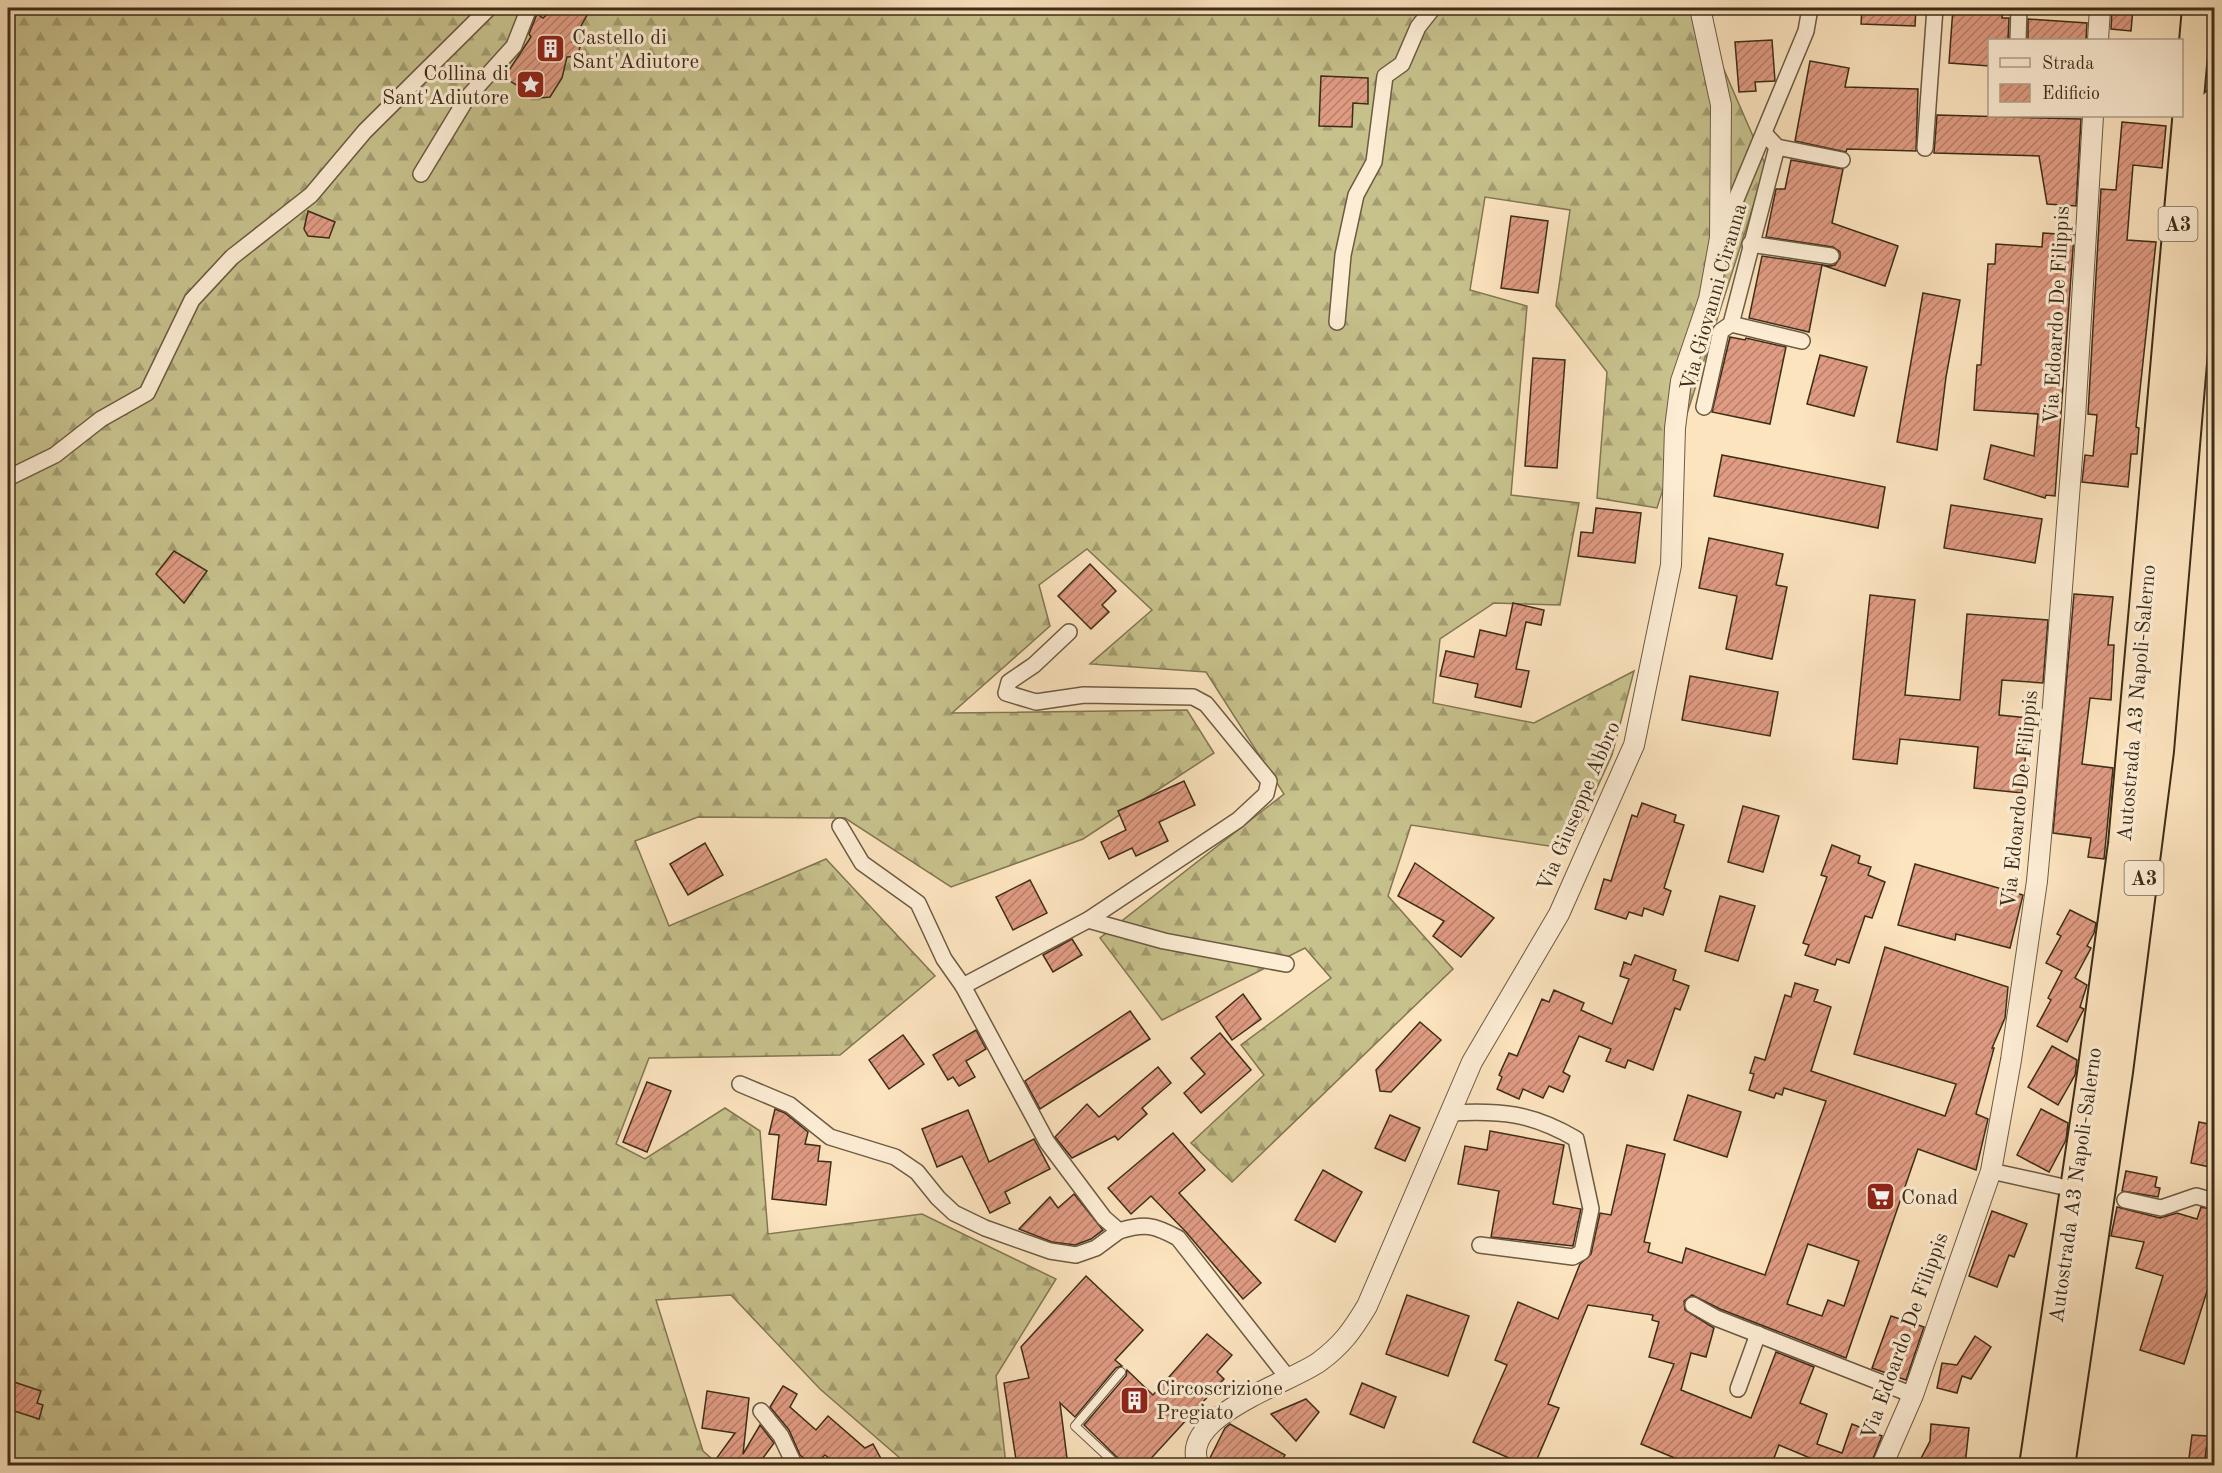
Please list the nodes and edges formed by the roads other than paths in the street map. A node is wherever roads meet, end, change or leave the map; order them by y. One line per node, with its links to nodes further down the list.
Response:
1 (489, 8): 26 (street)
2 (529, 8): 18 (street)
3 (1433, 8): 22 (street)
4 (1700, 8): 19 (street, Via Giuseppe Abbro)
5 (1810, 8): 14 (street)
6 (1935, 8): 16 (street)
7 (2019, 8): 10 (street)
8 (2100, 8): 11 (street)
9 (2197, 8): 51 (highway, Autostrada A3 Napoli-Salerno / A3)
10 (2018, 39)
11 (2098, 39)
12 (2214, 104): 52 (highway, Autostrada A3 Napoli-Salerno / A3)
13 (2093, 117): 34 (street, Via Edoardo De Filippis)
14 (1764, 133): 15 (street); 19 (street)
15 (1777, 147): 17 (street); 20 (street, Via Giovanni Ciranna)
16 (1925, 148)
17 (1842, 160)
18 (421, 174)
19 (1720, 238): 33 (street, Via Giuseppe Abbro)
20 (1750, 244): 21 (street); 23 (street, Via Giovanni Ciranna)
21 (1831, 256)
22 (1337, 322)
23 (1731, 324): 24 (street); 25 (street, Via Giovanni Ciranna)
24 (1802, 341)
25 (1704, 407)
26 (8, 478)
27 (1069, 632): 29 (street)
28 (840, 826): 31 (street)
29 (1088, 921): 30 (street); 31 (street)
30 (1286, 964)
31 (963, 986): 38 (street)
32 (740, 1084): 38 (street)
33 (1450, 1113): 39 (street); 43 (street, Via Giuseppe Abbro)
34 (1990, 1171): 35 (street); 45 (street, Via Edoardo De Filippis)
35 (2060, 1186)
36 (2125, 1200): 37 (street)
37 (2214, 1201)
38 (1119, 1231): 43 (street)
39 (1480, 1245)
40 (1693, 1305): 41 (street)
41 (1758, 1334): 44 (street); 45 (street)
42 (1121, 1372): 49 (lane)
43 (1287, 1378): 47 (street, Via Giuseppe Abbro)
44 (1738, 1389)
45 (1912, 1395): 50 (street, Via Edoardo De Filippis)
46 (761, 1411): 48 (street)
47 (1198, 1465)
48 (795, 1466)
49 (1118, 1466)
50 (1882, 1466)
51 (2034, 1466)
52 (2060, 1466)

